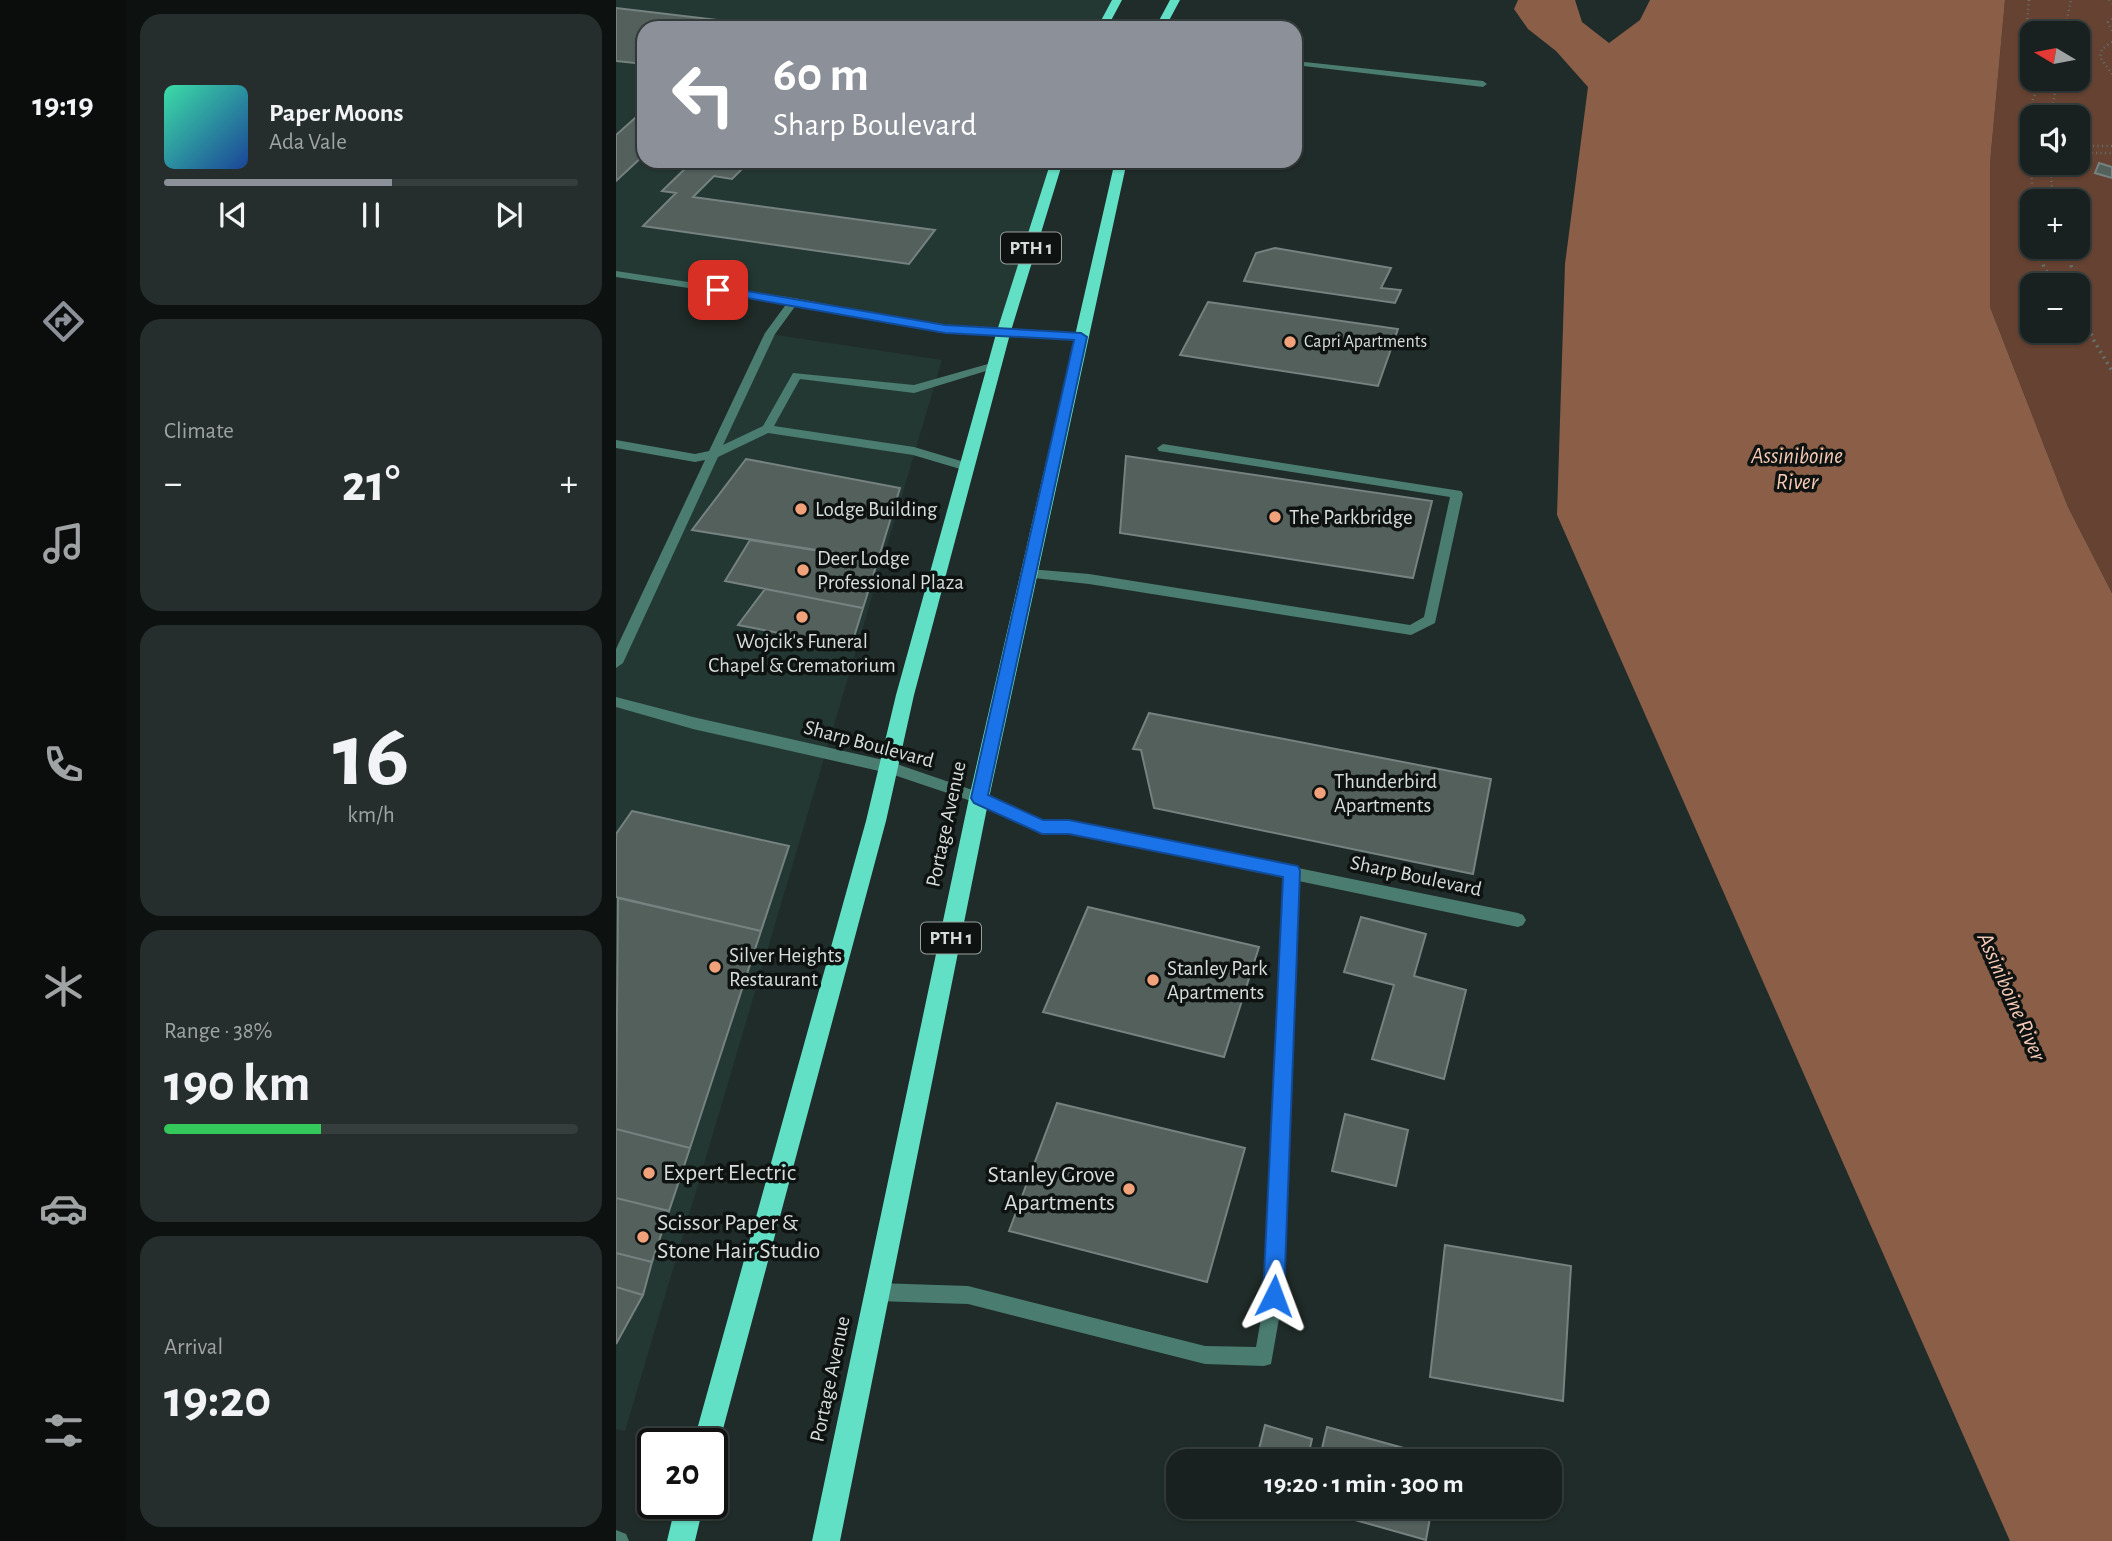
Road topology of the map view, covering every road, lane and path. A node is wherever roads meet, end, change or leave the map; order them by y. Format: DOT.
graph roads {
  1 [pos="1117,0"];
  2 [pos="1175,0"];
  3 [pos="2029,0"];
  4 [pos="2071,0"];
  5 [pos="2109,0"];
  6 [pos="2112,4"];
  7 [pos="2112,19"];
  8 [pos="1106,21"];
  9 [pos="1164,21"];
  10 [pos="2027,21"];
  11 [pos="2067,21"];
  12 [pos="2112,31"];
  13 [pos="2112,42"];
  14 [pos="1302,64"];
  15 [pos="2112,74"];
  16 [pos="1483,84"];
  17 [pos="2036,91"];
  18 [pos="2112,146"];
  19 [pos="2112,153"];
  20 [pos="1055,168"];
  21 [pos="1119,168"];
  22 [pos="2031,189"];
  23 [pos="2070,259"];
  24 [pos="616,274"];
  25 [pos="794,301"];
  26 [pos="1003,334"];
  27 [pos="1081,337"];
  28 [pos="2090,337"];
  29 [pos="2093,339"];
  30 [pos="995,365"];
  31 [pos="2112,372"];
  32 [pos="766,429"];
  33 [pos="616,444"];
  34 [pos="1163,448"];
  35 [pos="714,454"];
  36 [pos="967,467"];
  37 [pos="1029,574"];
  38 [pos="616,663"];
  39 [pos="616,702"];
  40 [pos="888,767"];
  41 [pos="979,798"];
  42 [pos="1292,871"];
  43 [pos="1518,920"];
  44 [pos="877,1292"];
  45 [pos="710,1428"];
  46 [pos="686,1519"];
  47 [pos="681,1541"];
  48 [pos="825,1541"];
  1 -- 8 [label="highway"];
  2 -- 9 [label="highway"];
  3 -- 10 [label="path"];
  4 -- 11 [label="path"];
  5 -- 6 [label="path"];
  7 -- 12 [label="path"];
  13 -- 15 [label="path"];
  14 -- 16 [label="street"];
  17 -- 22 [label="path"];
  18 -- 19 [label="path"];
  20 -- 26 [label="highway, PTH 1"];
  21 -- 27 [label="highway, Portage Avenue / PTH 1"];
  23 -- 29 [label="path"];
  24 -- 25 [label="street"];
  25 -- 26 [label="street"];
  25 -- 35 [label="street"];
  26 -- 27 [label="street"];
  26 -- 30 [label="highway, PTH 1"];
  27 -- 37 [label="highway, Portage Avenue / PTH 1"];
  28 -- 29 [label="path"];
  29 -- 31 [label="path"];
  30 -- 32 [label="street"];
  30 -- 36 [label="highway, PTH 1"];
  32 -- 35 [label="street"];
  32 -- 36 [label="street"];
  33 -- 35 [label="street"];
  34 -- 37 [label="street"];
  35 -- 38 [label="street"];
  36 -- 40 [label="highway, PTH 1"];
  37 -- 41 [label="highway, Portage Avenue / PTH 1"];
  39 -- 40 [label="street, Sharp Boulevard"];
  40 -- 41 [label="street, Sharp Boulevard"];
  40 -- 45 [label="highway, PTH 1"];
  41 -- 42 [label="street, Sharp Boulevard"];
  41 -- 44 [label="highway, Portage Avenue / PTH 1"];
  42 -- 43 [label="street, Sharp Boulevard"];
  42 -- 44 [label="street"];
  44 -- 48 [label="highway, Portage Avenue / PTH 1"];
  46 -- 47 [label="highway"];
}
